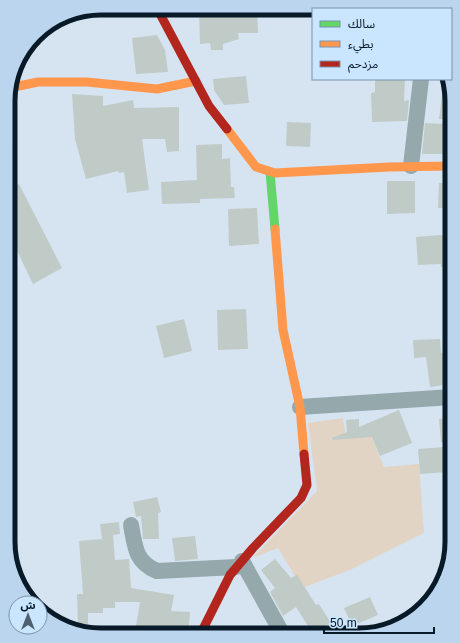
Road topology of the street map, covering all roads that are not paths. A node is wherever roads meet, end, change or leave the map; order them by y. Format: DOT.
graph roads {
  1 [pos="161,15"];
  2 [pos="421,80"];
  3 [pos="196,81"];
  4 [pos="17,86"];
  5 [pos="411,166"];
  6 [pos="445,166"];
  7 [pos="270,172"];
  8 [pos="445,397"];
  9 [pos="300,407"];
  10 [pos="131,525"];
  11 [pos="239,564"];
  12 [pos="203,628"];
  13 [pos="278,628"];
  1 -- 3 [label="street"];
  2 -- 5 [label="street"];
  3 -- 4 [label="street"];
  3 -- 7 [label="street"];
  5 -- 6 [label="street"];
  5 -- 7 [label="street"];
  7 -- 9 [label="street"];
  8 -- 9 [label="street"];
  9 -- 11 [label="street"];
  10 -- 11 [label="street"];
  11 -- 12 [label="street"];
  11 -- 13 [label="street"];
}
